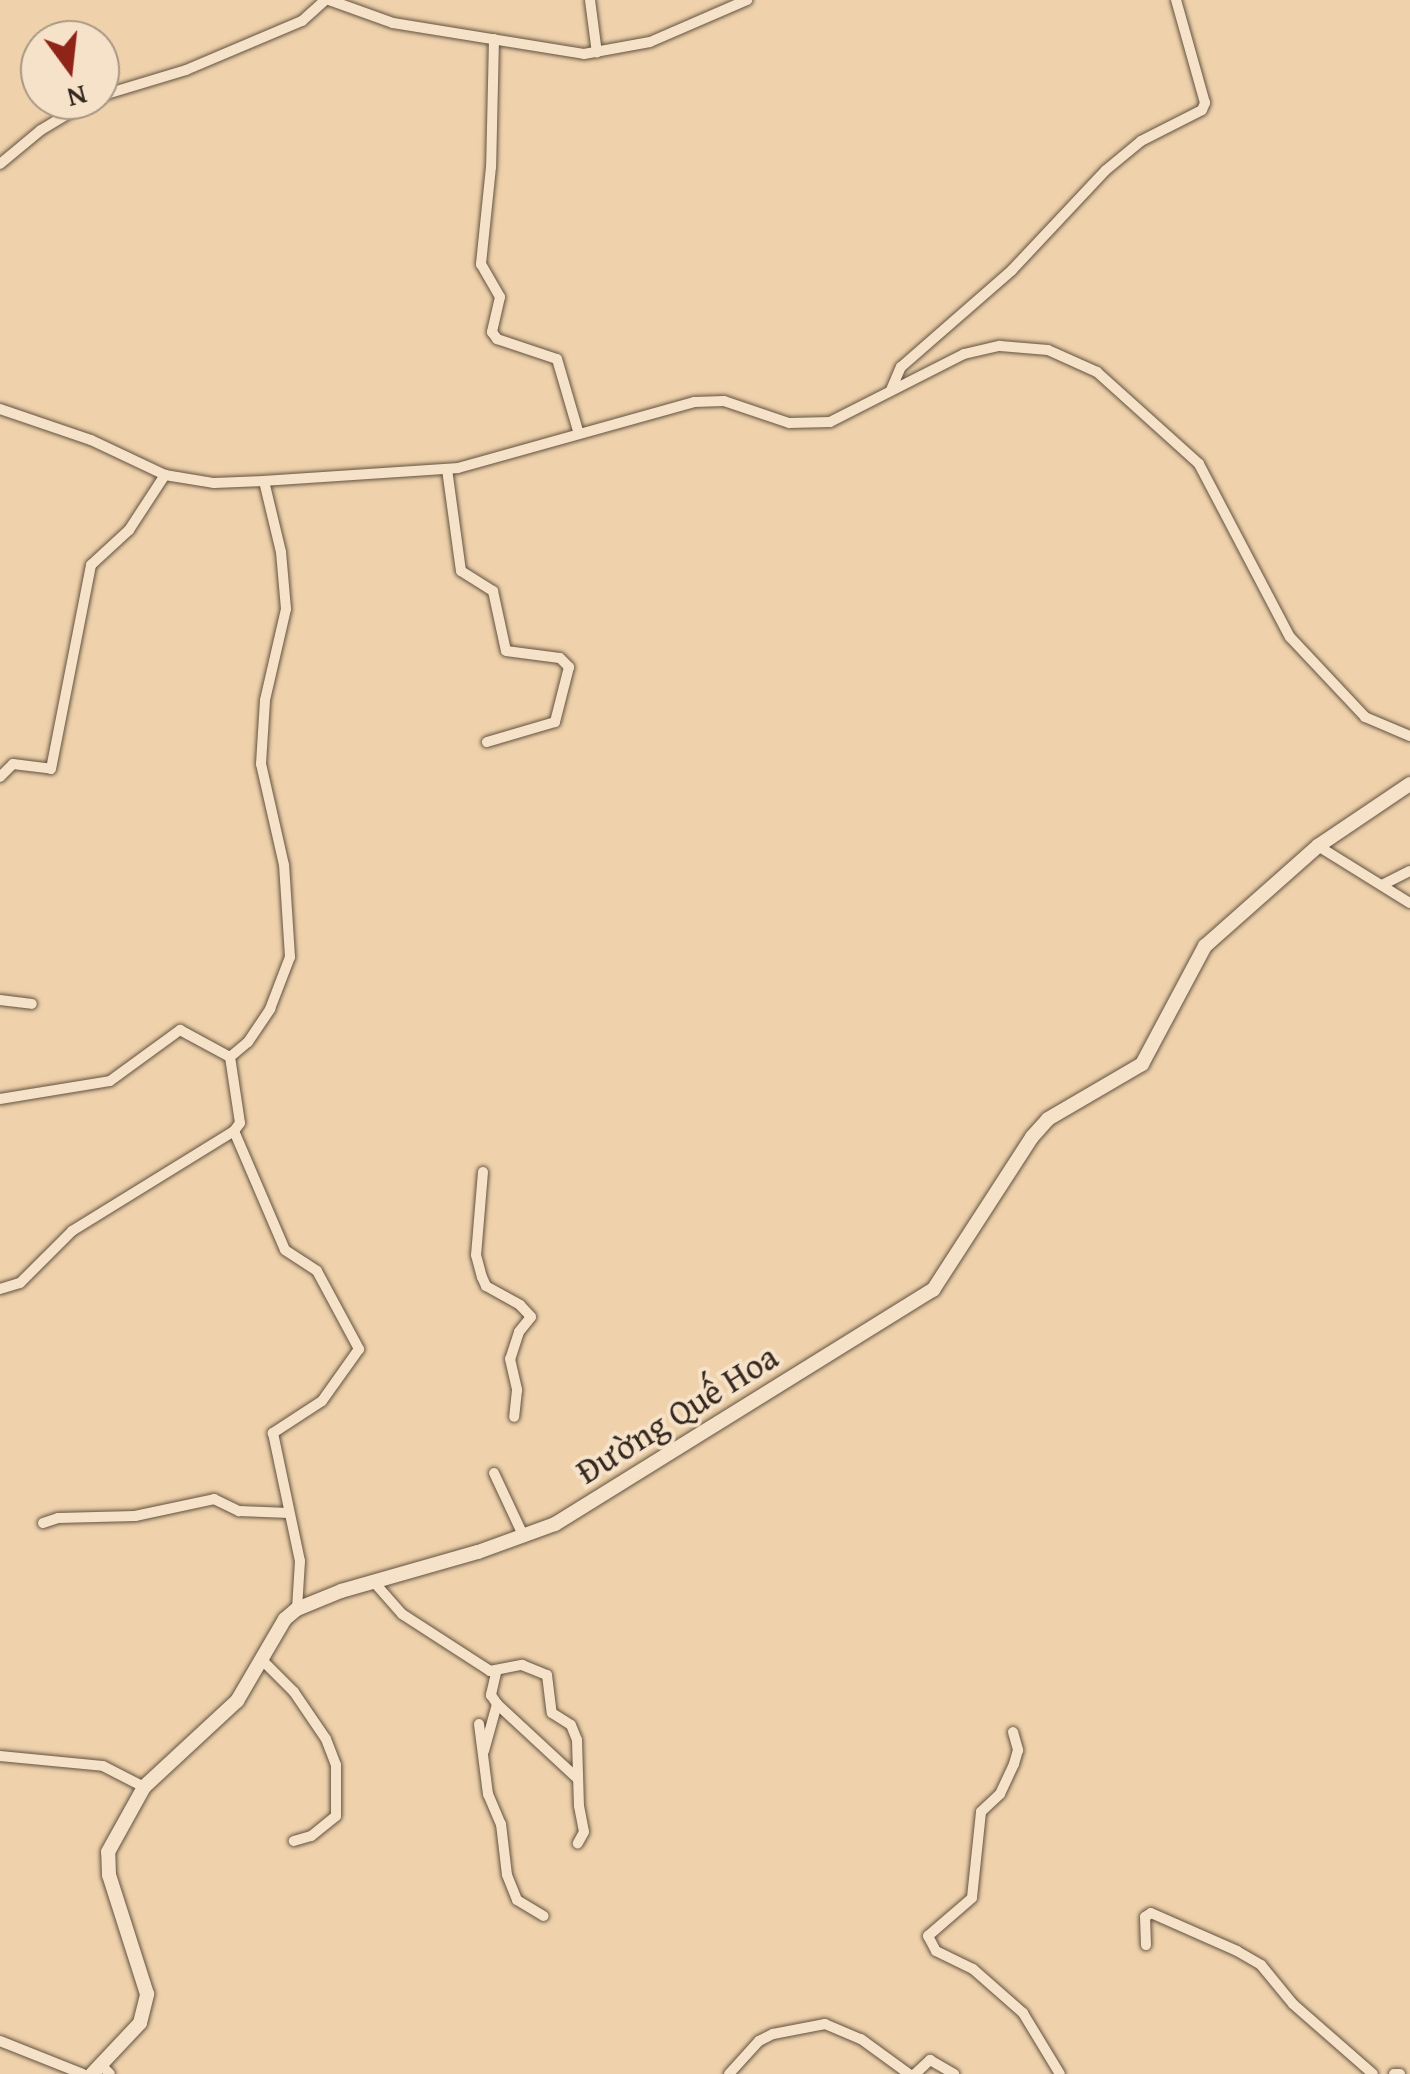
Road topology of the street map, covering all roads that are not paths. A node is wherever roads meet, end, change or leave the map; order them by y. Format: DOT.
graph roads {
  1 [pos="327,0"];
  2 [pos="590,0"];
  3 [pos="747,0"];
  4 [pos="1176,0"];
  5 [pos="494,39"];
  6 [pos="597,53"];
  7 [pos="120,90"];
  8 [pos="58,120"];
  9 [pos="0,164"];
  10 [pos="890,390"];
  11 [pos="0,409"];
  12 [pos="579,434"];
  13 [pos="447,470"];
  14 [pos="165,475"];
  15 [pos="264,482"];
  16 [pos="1410,736"];
  17 [pos="487,742"];
  18 [pos="0,778"];
  19 [pos="1410,784"];
  20 [pos="1318,846"];
  21 [pos="1410,870"];
  22 [pos="1382,886"];
  23 [pos="1410,903"];
  24 [pos="0,1000"];
  25 [pos="32,1004"];
  26 [pos="230,1057"];
  27 [pos="0,1099"];
  28 [pos="234,1131"];
  29 [pos="483,1172"];
  30 [pos="0,1289"];
  31 [pos="514,1417"];
  32 [pos="494,1474"];
  33 [pos="289,1513"];
  34 [pos="43,1523"];
  35 [pos="524,1537"];
  36 [pos="373,1582"];
  37 [pos="296,1609"];
  38 [pos="262,1660"];
  39 [pos="496,1673"];
  40 [pos="497,1704"];
  41 [pos="479,1724"];
  42 [pos="1014,1732"];
  43 [pos="0,1756"];
  44 [pos="481,1759"];
  45 [pos="578,1779"];
  46 [pos="144,1787"];
  47 [pos="294,1841"];
  48 [pos="578,1843"];
  49 [pos="544,1916"];
  50 [pos="1146,1944"];
  51 [pos="0,2042"];
  52 [pos="101,2072"];
  53 [pos="83,2074"];
  54 [pos="729,2074"];
  55 [pos="912,2074"];
  56 [pos="954,2074"];
  57 [pos="1060,2074"];
  58 [pos="1373,2074"];
  1 -- 5 [label="street"];
  1 -- 7 [label="street"];
  2 -- 6 [label="street"];
  3 -- 6 [label="street"];
  4 -- 10 [label="street"];
  5 -- 6 [label="street"];
  5 -- 12 [label="street"];
  8 -- 9 [label="street"];
  10 -- 12 [label="street"];
  10 -- 16 [label="street"];
  11 -- 14 [label="street"];
  12 -- 13 [label="street"];
  13 -- 15 [label="street"];
  13 -- 17 [label="street"];
  14 -- 15 [label="street"];
  14 -- 18 [label="street"];
  15 -- 26 [label="street"];
  19 -- 20 [label="street, Đường Quế Hoa"];
  20 -- 22 [label="street"];
  20 -- 35 [label="street, Đường Quế Hoa"];
  21 -- 22 [label="street"];
  22 -- 23 [label="street"];
  24 -- 25 [label="street"];
  26 -- 27 [label="street"];
  26 -- 28 [label="street"];
  28 -- 30 [label="street"];
  28 -- 33 [label="street"];
  29 -- 31 [label="street"];
  32 -- 35 [label="street"];
  33 -- 34 [label="street"];
  33 -- 37 [label="street"];
  35 -- 36 [label="street, Đường Quế Hoa"];
  36 -- 37 [label="street, Đường Quế Hoa"];
  36 -- 39 [label="street"];
  37 -- 38 [label="street"];
  38 -- 46 [label="street"];
  38 -- 47 [label="street"];
  39 -- 40 [label="street"];
  39 -- 45 [label="street"];
  40 -- 44 [label="street"];
  40 -- 45 [label="street"];
  41 -- 44 [label="street"];
  42 -- 57 [label="street"];
  43 -- 46 [label="street"];
  44 -- 49 [label="street"];
  45 -- 48 [label="street"];
  46 -- 52 [label="street"];
  50 -- 58 [label="street"];
  51 -- 53 [label="street"];
  54 -- 55 [label="street"];
  55 -- 56 [label="street"];
}
